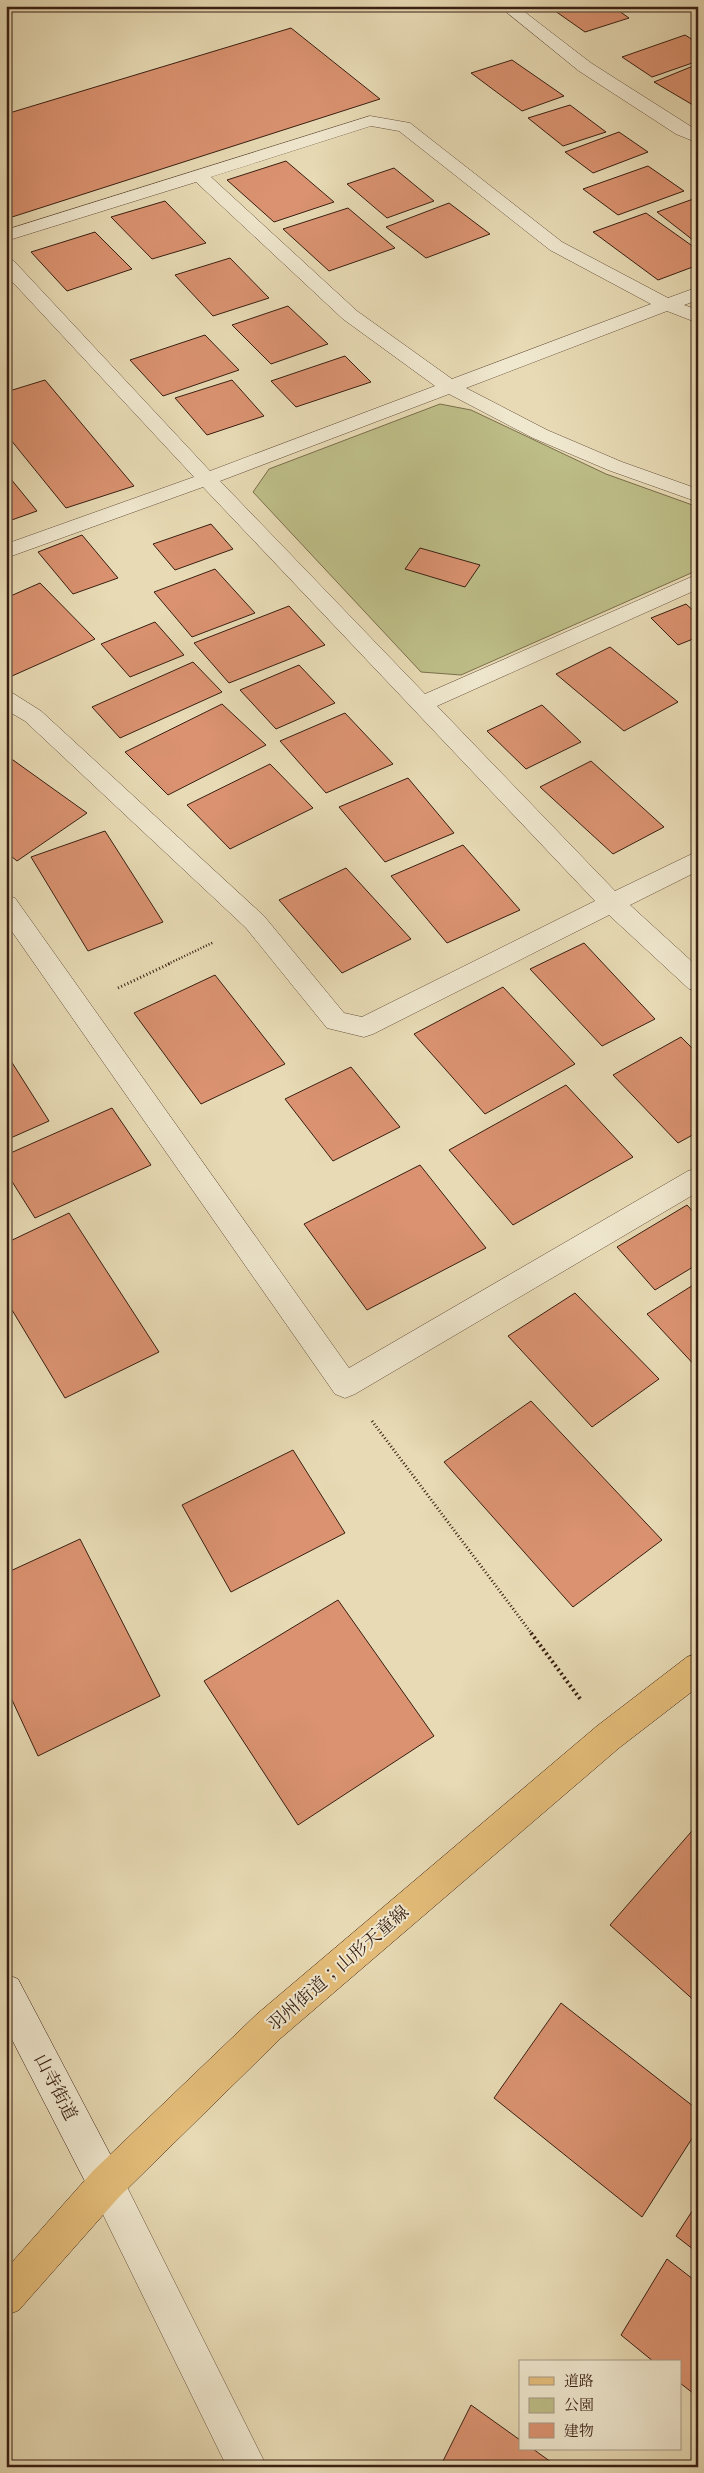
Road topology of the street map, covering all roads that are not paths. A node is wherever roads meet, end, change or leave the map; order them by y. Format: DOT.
graph roads {
  1 [pos="507,6"];
  2 [pos="698,138"];
  3 [pos="198,174"];
  4 [pos="6,236"];
  5 [pos="6,264"];
  6 [pos="698,293"];
  7 [pos="668,306"];
  8 [pos="698,317"];
  9 [pos="450,387"];
  10 [pos="207,479"];
  11 [pos="698,496"];
  12 [pos="6,551"];
  13 [pos="698,581"];
  14 [pos="6,700"];
  15 [pos="422,704"];
  16 [pos="698,860"];
  17 [pos="612,903"];
  18 [pos="6,904"];
  19 [pos="698,982"];
  20 [pos="698,1179"];
  21 [pos="698,1668"];
  22 [pos="6,1991"];
  23 [pos="106,2184"];
  24 [pos="6,2297"];
  25 [pos="248,2467"];
  1 -- 2 [label="street"];
  3 -- 4 [label="street"];
  3 -- 7 [label="street"];
  3 -- 9 [label="street"];
  5 -- 10 [label="street"];
  6 -- 7 [label="street"];
  7 -- 8 [label="street"];
  7 -- 9 [label="street"];
  9 -- 10 [label="street"];
  9 -- 11 [label="street"];
  10 -- 12 [label="street"];
  10 -- 15 [label="street"];
  13 -- 15 [label="street"];
  14 -- 17 [label="street"];
  15 -- 17 [label="street"];
  16 -- 17 [label="street"];
  17 -- 19 [label="street"];
  18 -- 20 [label="street"];
  21 -- 23 [label="main road, 羽州街道；山形天童線"];
  22 -- 23 [label="street, 山寺街道"];
  23 -- 24 [label="main road, 羽州街道；山形天童線"];
  23 -- 25 [label="street, 山寺街道"];
}
